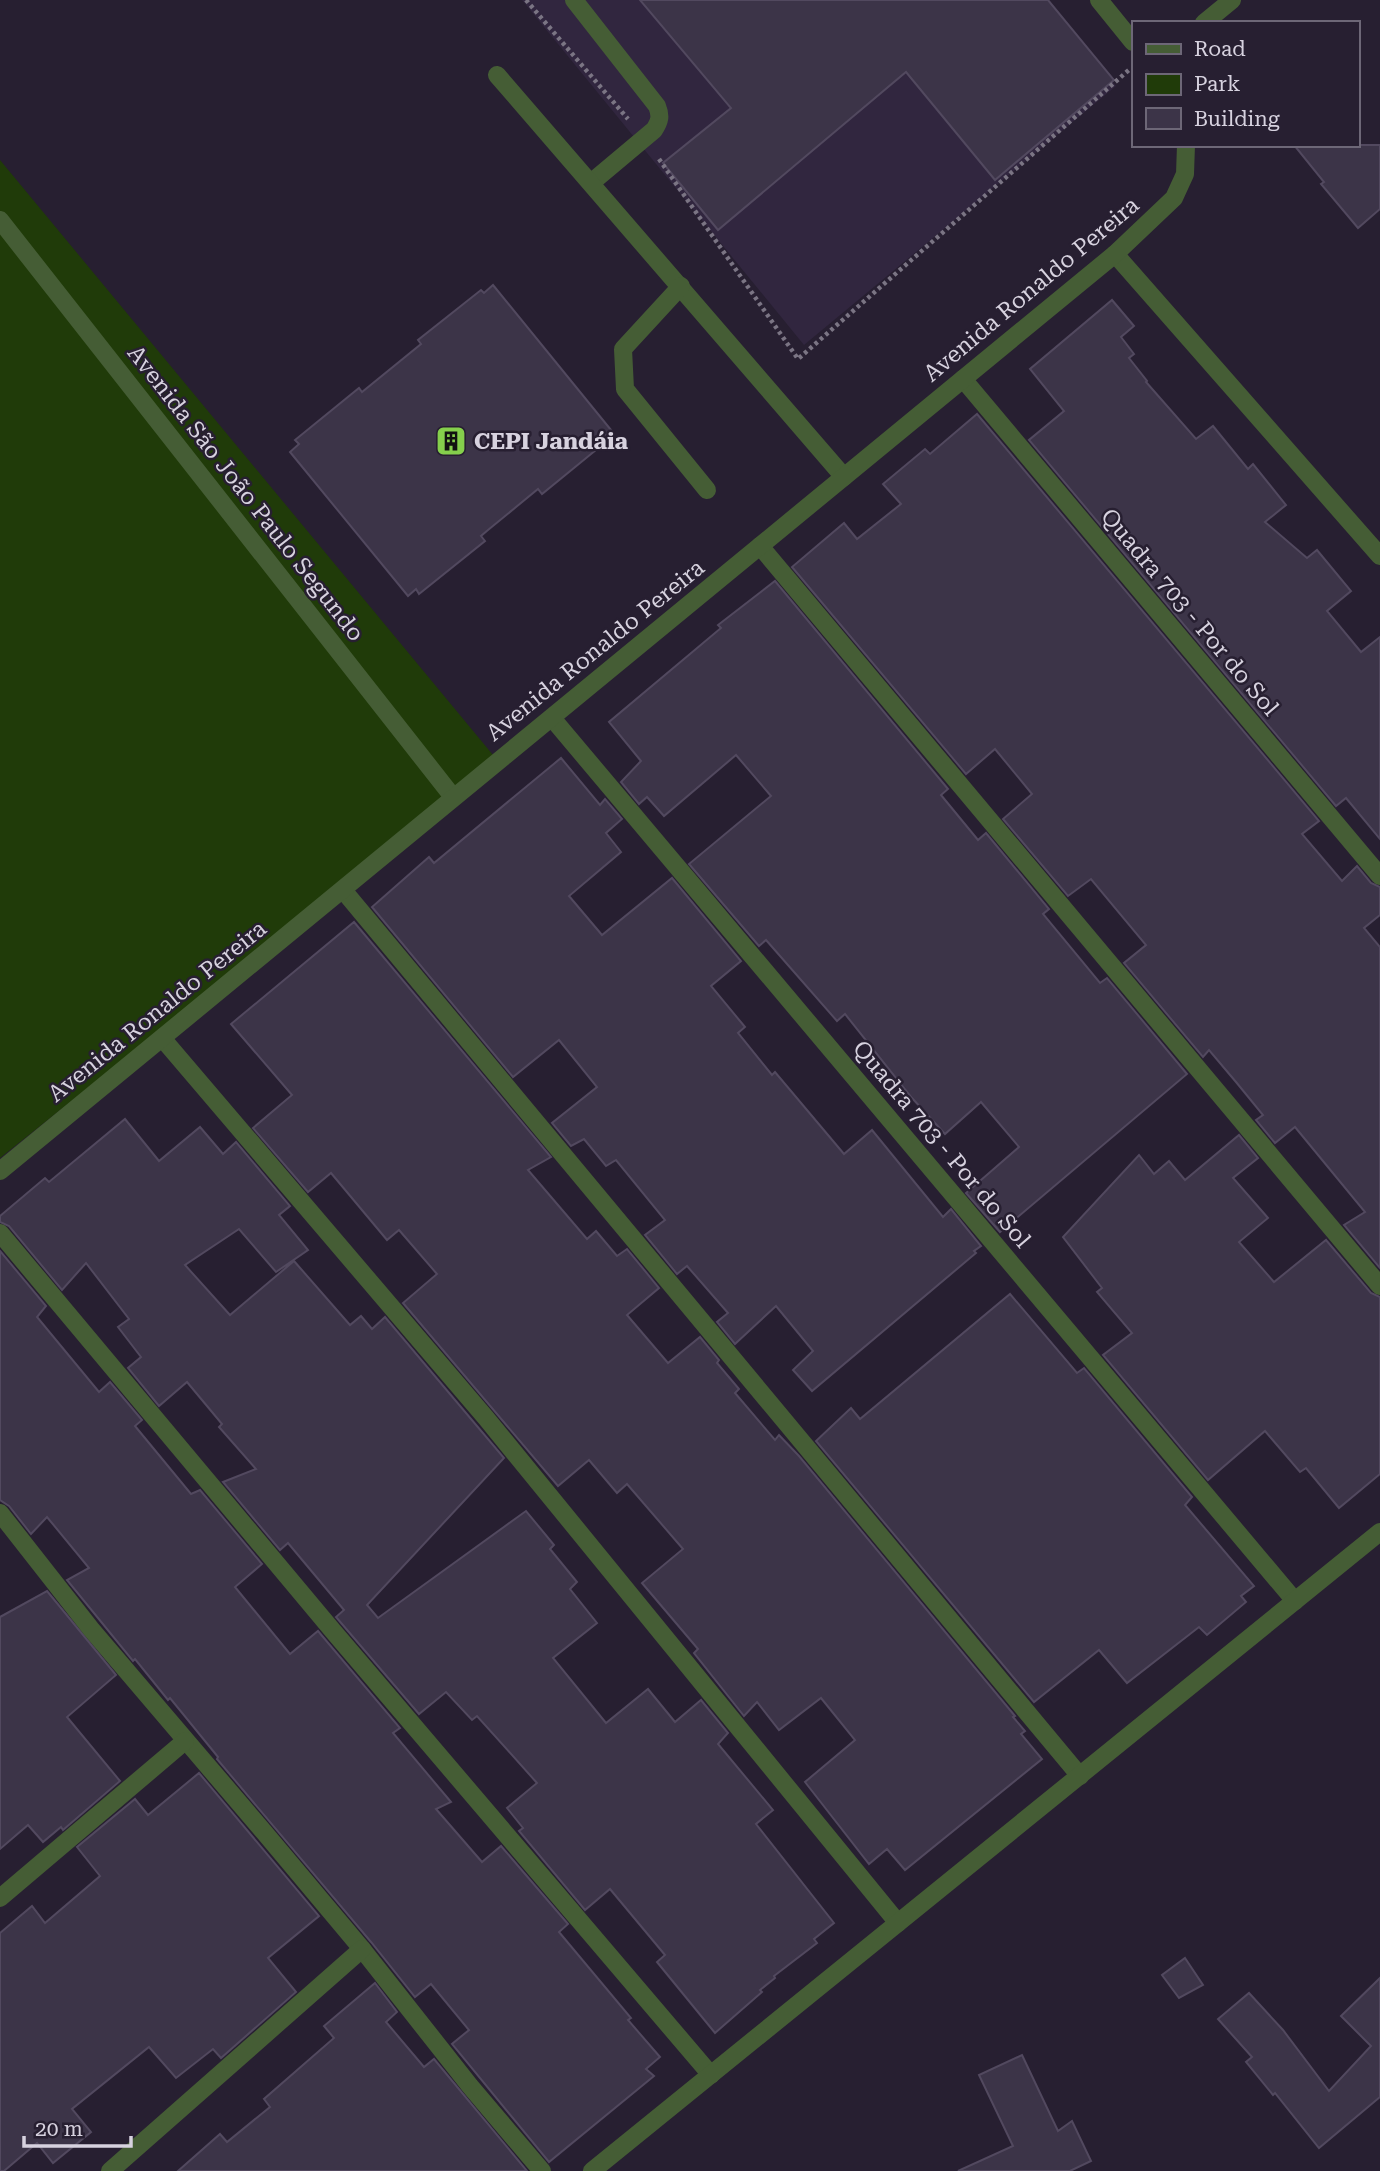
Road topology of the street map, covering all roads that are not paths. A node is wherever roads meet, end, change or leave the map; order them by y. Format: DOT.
graph roads {
  1 [pos="574,0"];
  2 [pos="1098,0"];
  3 [pos="1232,0"];
  4 [pos="1206,21"];
  5 [pos="1132,41"];
  6 [pos="497,75"];
  7 [pos="1186,147"];
  8 [pos="592,182"];
  9 [pos="0,220"];
  10 [pos="1115,254"];
  11 [pos="681,286"];
  12 [pos="963,379"];
  13 [pos="844,477"];
  14 [pos="707,490"];
  15 [pos="760,546"];
  16 [pos="1380,556"];
  17 [pos="552,718"];
  18 [pos="453,797"];
  19 [pos="1380,876"];
  20 [pos="343,890"];
  21 [pos="162,1038"];
  22 [pos="0,1171"];
  23 [pos="0,1233"];
  24 [pos="1380,1286"];
  25 [pos="0,1513"];
  26 [pos="6,1532"];
  27 [pos="1380,1532"];
  28 [pos="1294,1601"];
  29 [pos="185,1741"];
  30 [pos="1080,1776"];
  31 [pos="0,1898"];
  32 [pos="898,1923"];
  33 [pos="362,1949"];
  34 [pos="711,2075"];
  35 [pos="110,2171"];
  36 [pos="542,2171"];
  37 [pos="592,2171"];
  1 -- 8 [label="street"];
  2 -- 5 [label="street"];
  3 -- 4 [label="street"];
  6 -- 8 [label="street"];
  7 -- 10 [label="street, Avenida Ronaldo Pereira"];
  8 -- 11 [label="street"];
  9 -- 18 [label="street, Avenida São João Paulo Segundo"];
  10 -- 12 [label="street, Avenida Ronaldo Pereira"];
  10 -- 16 [label="street"];
  11 -- 13 [label="street"];
  11 -- 14 [label="street"];
  12 -- 13 [label="street, Avenida Ronaldo Pereira"];
  12 -- 19 [label="street, Quadra 703 - Por do Sol"];
  13 -- 15 [label="street, Avenida Ronaldo Pereira"];
  15 -- 17 [label="street, Avenida Ronaldo Pereira"];
  15 -- 24 [label="street"];
  17 -- 18 [label="street, Avenida Ronaldo Pereira"];
  17 -- 28 [label="street, Quadra 703 - Por do Sol"];
  18 -- 20 [label="street, Avenida Ronaldo Pereira"];
  20 -- 21 [label="street, Avenida Ronaldo Pereira"];
  20 -- 30 [label="street"];
  21 -- 22 [label="street, Avenida Ronaldo Pereira"];
  21 -- 32 [label="street"];
  23 -- 34 [label="street"];
  25 -- 26 [label="street"];
  26 -- 29 [label="street"];
  27 -- 28 [label="street"];
  28 -- 30 [label="street"];
  29 -- 31 [label="street"];
  29 -- 33 [label="street"];
  30 -- 32 [label="street"];
  32 -- 34 [label="street"];
  33 -- 35 [label="street"];
  33 -- 36 [label="street"];
  34 -- 37 [label="street"];
}
